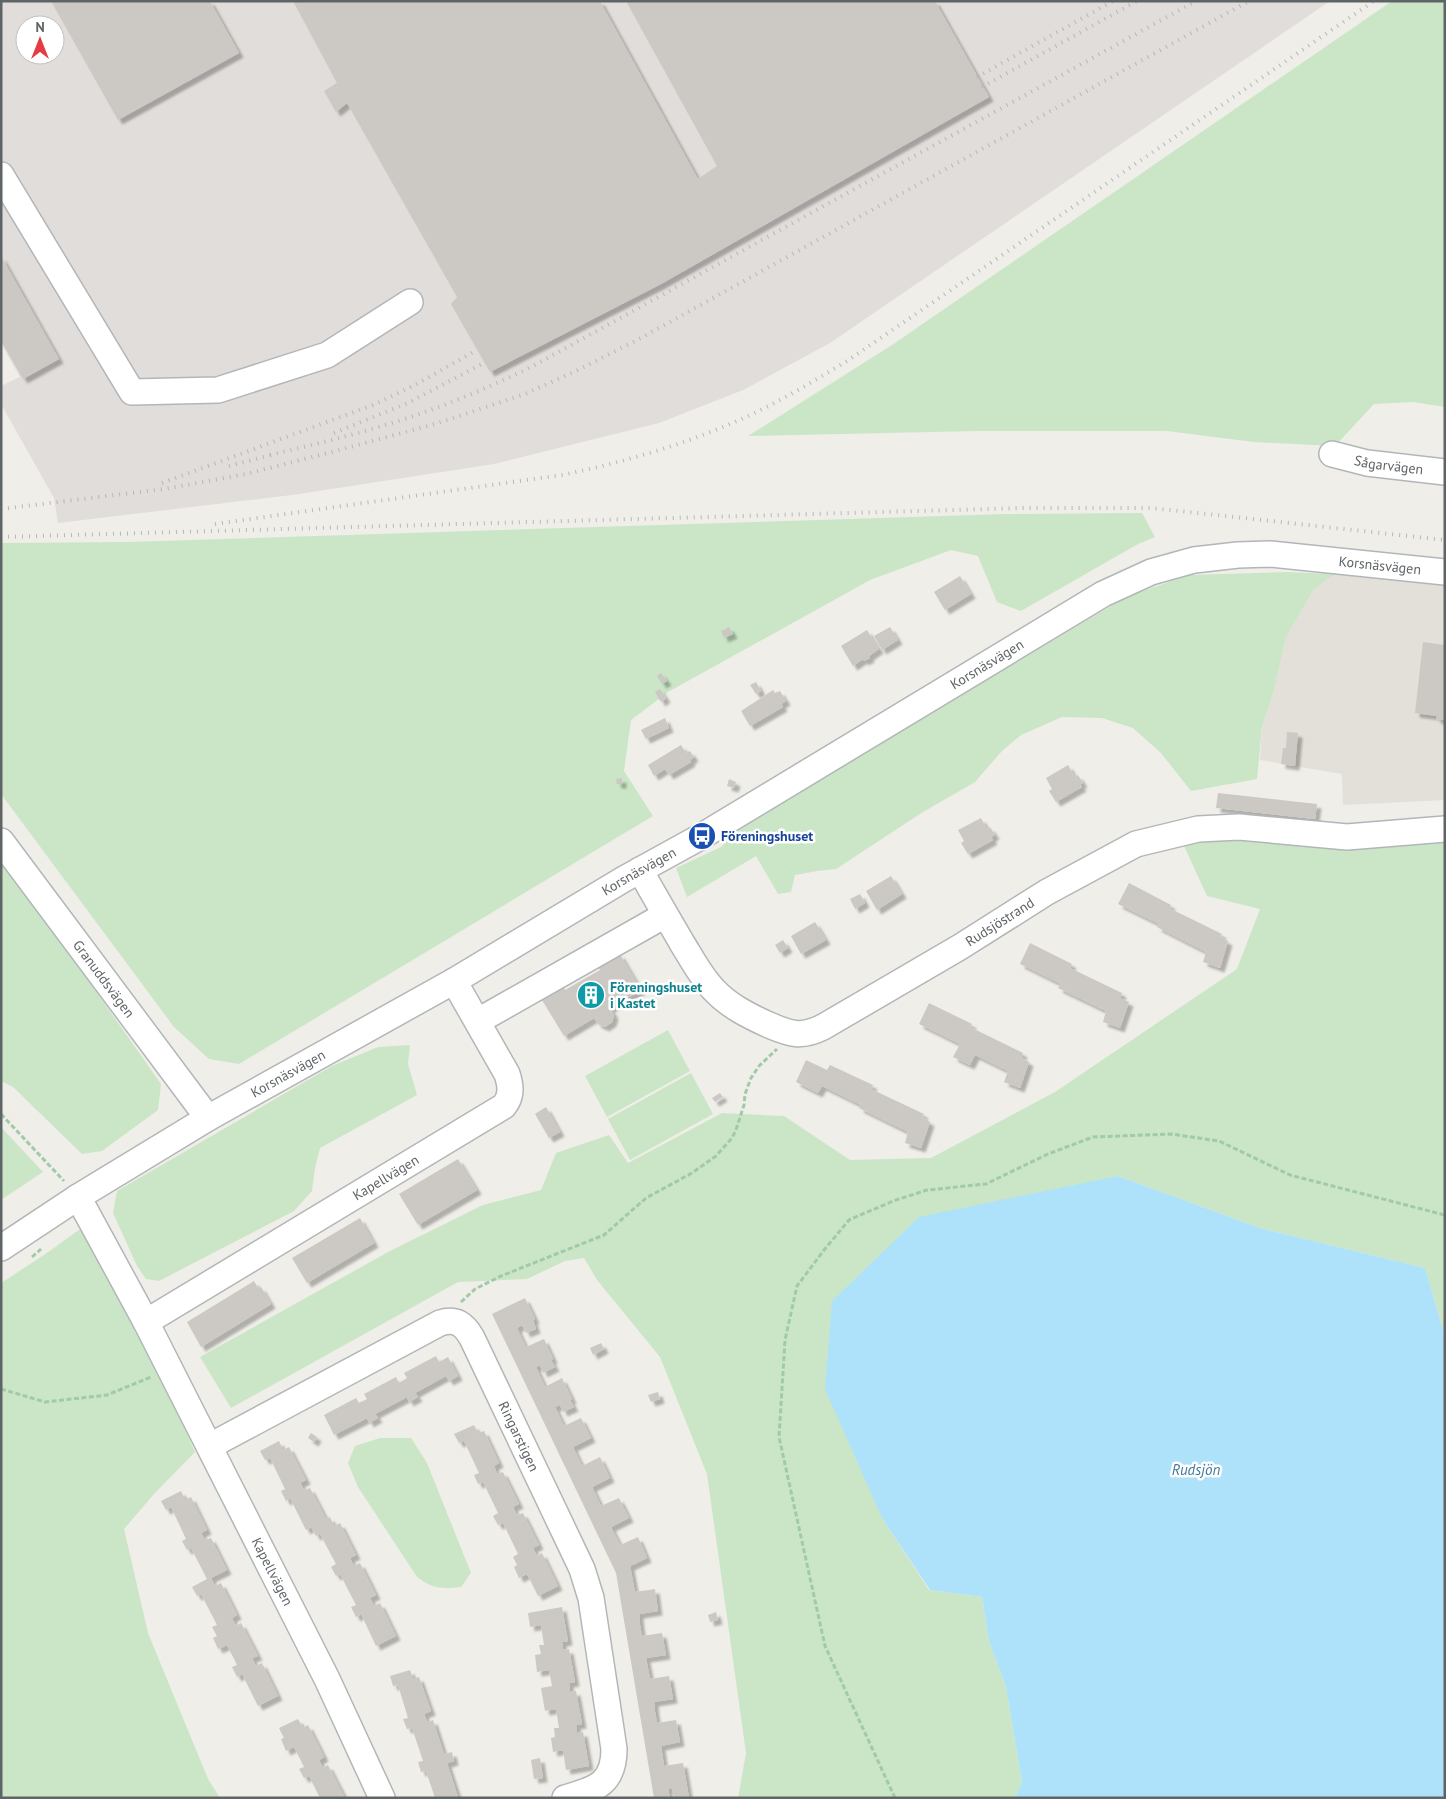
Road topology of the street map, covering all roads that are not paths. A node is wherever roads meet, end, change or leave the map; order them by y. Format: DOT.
graph roads {
  1 [pos="1,175"];
  2 [pos="410,302"];
  3 [pos="1332,454"];
  4 [pos="1445,472"];
  5 [pos="1445,572"];
  6 [pos="1445,829"];
  7 [pos="1,841"];
  8 [pos="640,870"];
  9 [pos="665,915"];
  10 [pos="454,981"];
  11 [pos="478,1021"];
  12 [pos="208,1118"];
  13 [pos="78,1197"];
  14 [pos="1,1248"];
  15 [pos="146,1322"];
  16 [pos="210,1446"];
  17 [pos="382,1798"];
  18 [pos="564,1798"];
  1 -- 2 [label="street"];
  3 -- 4 [label="street, Sågarvägen"];
  5 -- 8 [label="street, Korsnäsvägen"];
  6 -- 9 [label="street, Rudsjöstrand"];
  7 -- 12 [label="street, Granuddsvägen"];
  8 -- 9 [label="street"];
  8 -- 10 [label="street, Korsnäsvägen"];
  9 -- 11 [label="street"];
  10 -- 11 [label="street, Kapellvägen"];
  10 -- 12 [label="street, Korsnäsvägen"];
  11 -- 15 [label="street, Kapellvägen"];
  12 -- 13 [label="street, Korsnäsvägen"];
  13 -- 14 [label="street, Korsnäsvägen"];
  13 -- 15 [label="street, Kapellvägen"];
  15 -- 16 [label="street, Kapellvägen"];
  16 -- 17 [label="street, Kapellvägen"];
  16 -- 18 [label="street, Ringarstigen"];
}
